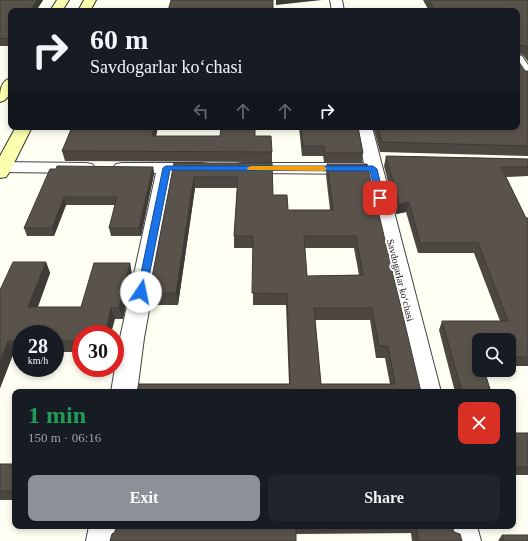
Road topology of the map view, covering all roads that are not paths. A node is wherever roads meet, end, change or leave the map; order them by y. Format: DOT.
graph roads {
  1 [pos="520,64"];
  2 [pos="528,76"];
  3 [pos="8,86"];
  4 [pos="0,98"];
  5 [pos="22,130"];
  6 [pos="365,130"];
  7 [pos="377,161"];
  8 [pos="166,168"];
  9 [pos="2,170"];
  10 [pos="124,389"];
  11 [pos="427,389"];
  12 [pos="104,529"];
  13 [pos="462,529"];
  14 [pos="102,541"];
  15 [pos="465,541"];
  1 -- 2 [label="street"];
  3 -- 4 [label="main road"];
  5 -- 9 [label="main road"];
  6 -- 7 [label="street, Savdogarlar koʻchasi"];
  7 -- 8 [label="street"];
  7 -- 11 [label="street, Savdogarlar koʻchasi"];
  8 -- 9 [label="street"];
  8 -- 10 [label="street"];
  12 -- 14 [label="street"];
  13 -- 15 [label="street"];
}
